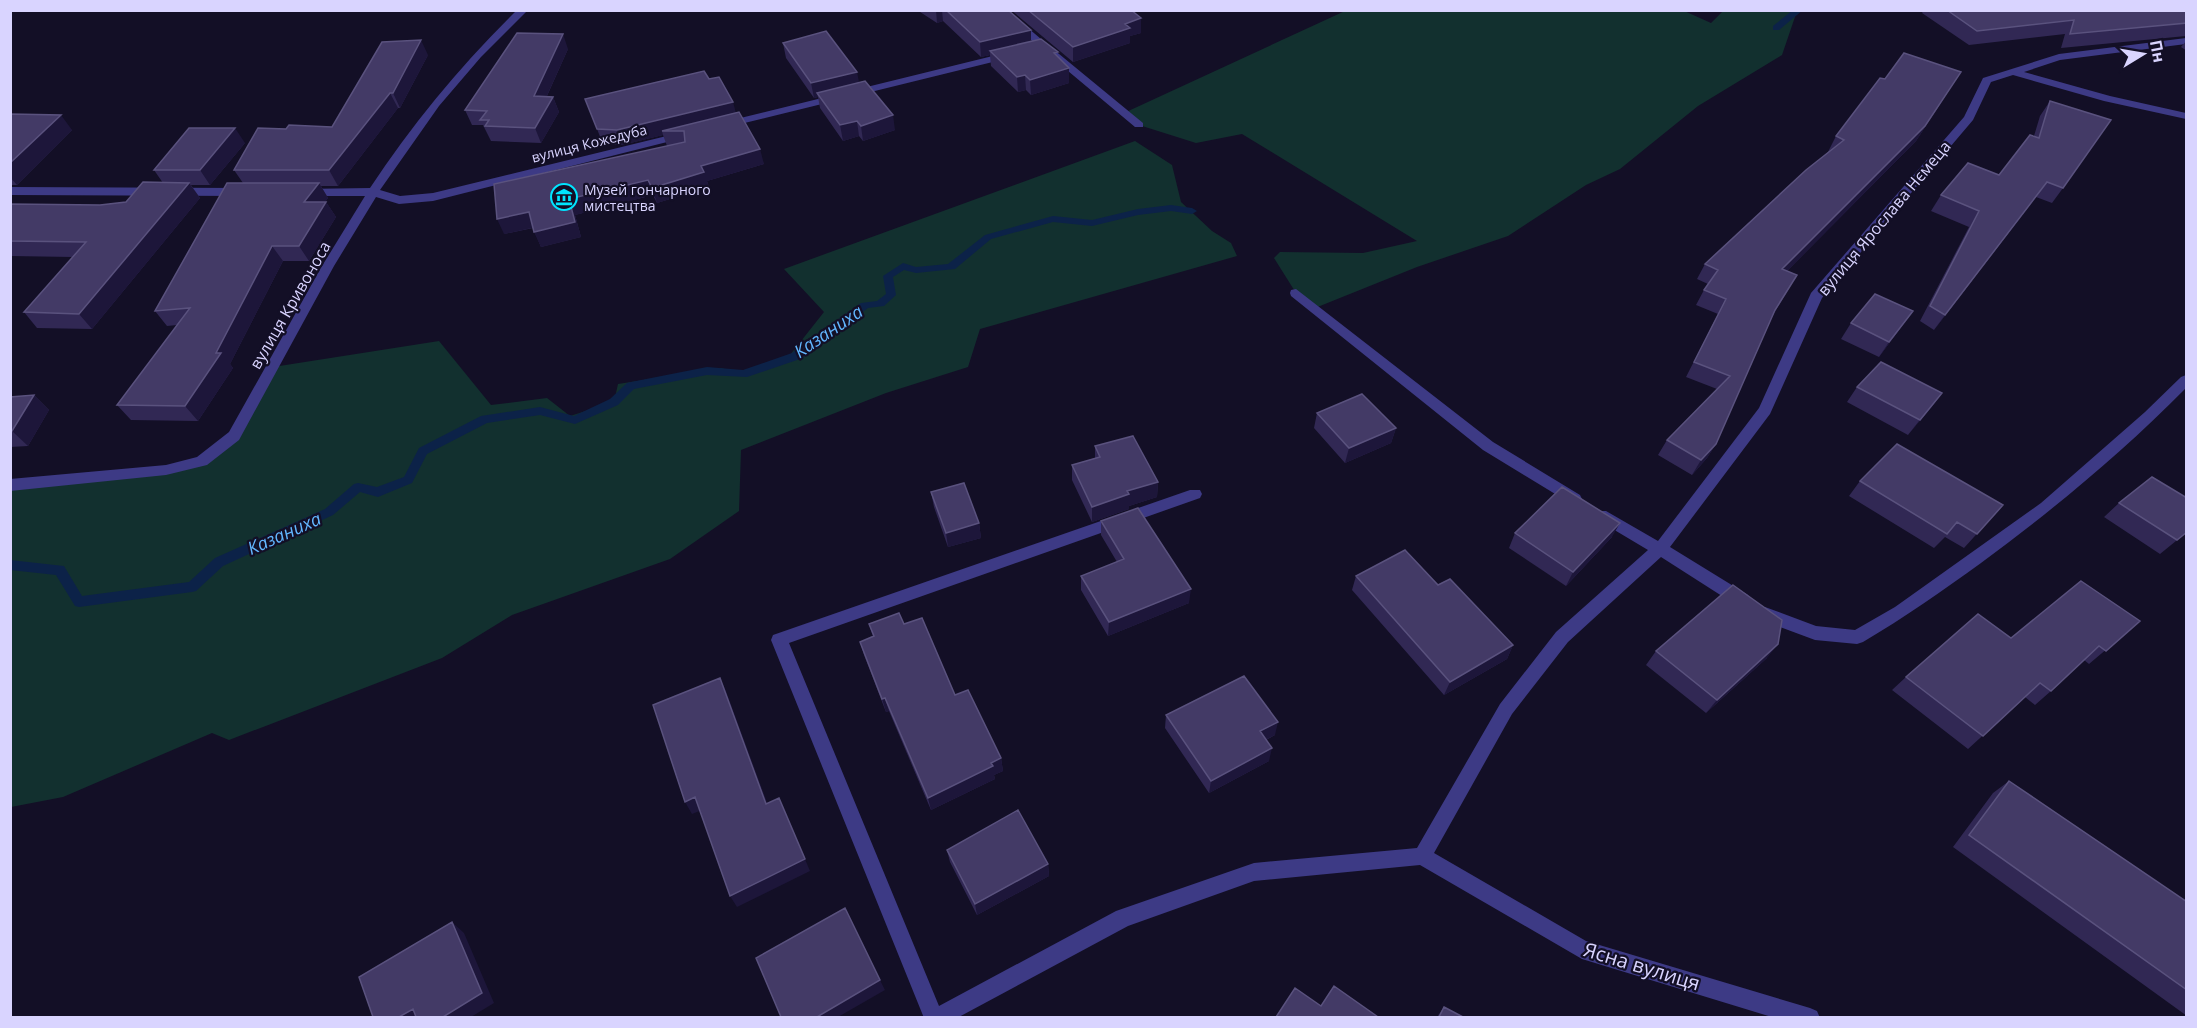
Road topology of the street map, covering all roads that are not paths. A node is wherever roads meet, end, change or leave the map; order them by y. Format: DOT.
graph roads {
  1 [pos="523,10"];
  2 [pos="1000,10"];
  3 [pos="2187,41"];
  4 [pos="1032,50"];
  5 [pos="2011,70"];
  6 [pos="2187,116"];
  7 [pos="1139,125"];
  8 [pos="10,191"];
  9 [pos="256,192"];
  10 [pos="291,192"];
  11 [pos="373,192"];
  12 [pos="1296,292"];
  13 [pos="2187,380"];
  14 [pos="10,485"];
  15 [pos="1195,494"];
  16 [pos="1660,549"];
  17 [pos="1422,856"];
  18 [pos="935,1017"];
  19 [pos="1810,1017"];
  1 -- 11 [label="street, вулиця Кривоноса"];
  2 -- 4 [label="street"];
  3 -- 5 [label="street, вулиця Ярослава Нємеца"];
  4 -- 7 [label="street"];
  4 -- 11 [label="street, вулиця Кожедуба"];
  5 -- 6 [label="street"];
  5 -- 16 [label="street, вулиця Ярослава Нємеца"];
  8 -- 9 [label="street"];
  10 -- 11 [label="street, вулиця Кожедуба"];
  11 -- 14 [label="street, вулиця Кривоноса"];
  12 -- 16 [label="street"];
  13 -- 16 [label="street"];
  15 -- 18 [label="street"];
  16 -- 17 [label="street, вулиця Ярослава Нємеца"];
  17 -- 18 [label="street"];
  17 -- 19 [label="street, Ясна вулиця"];
}
